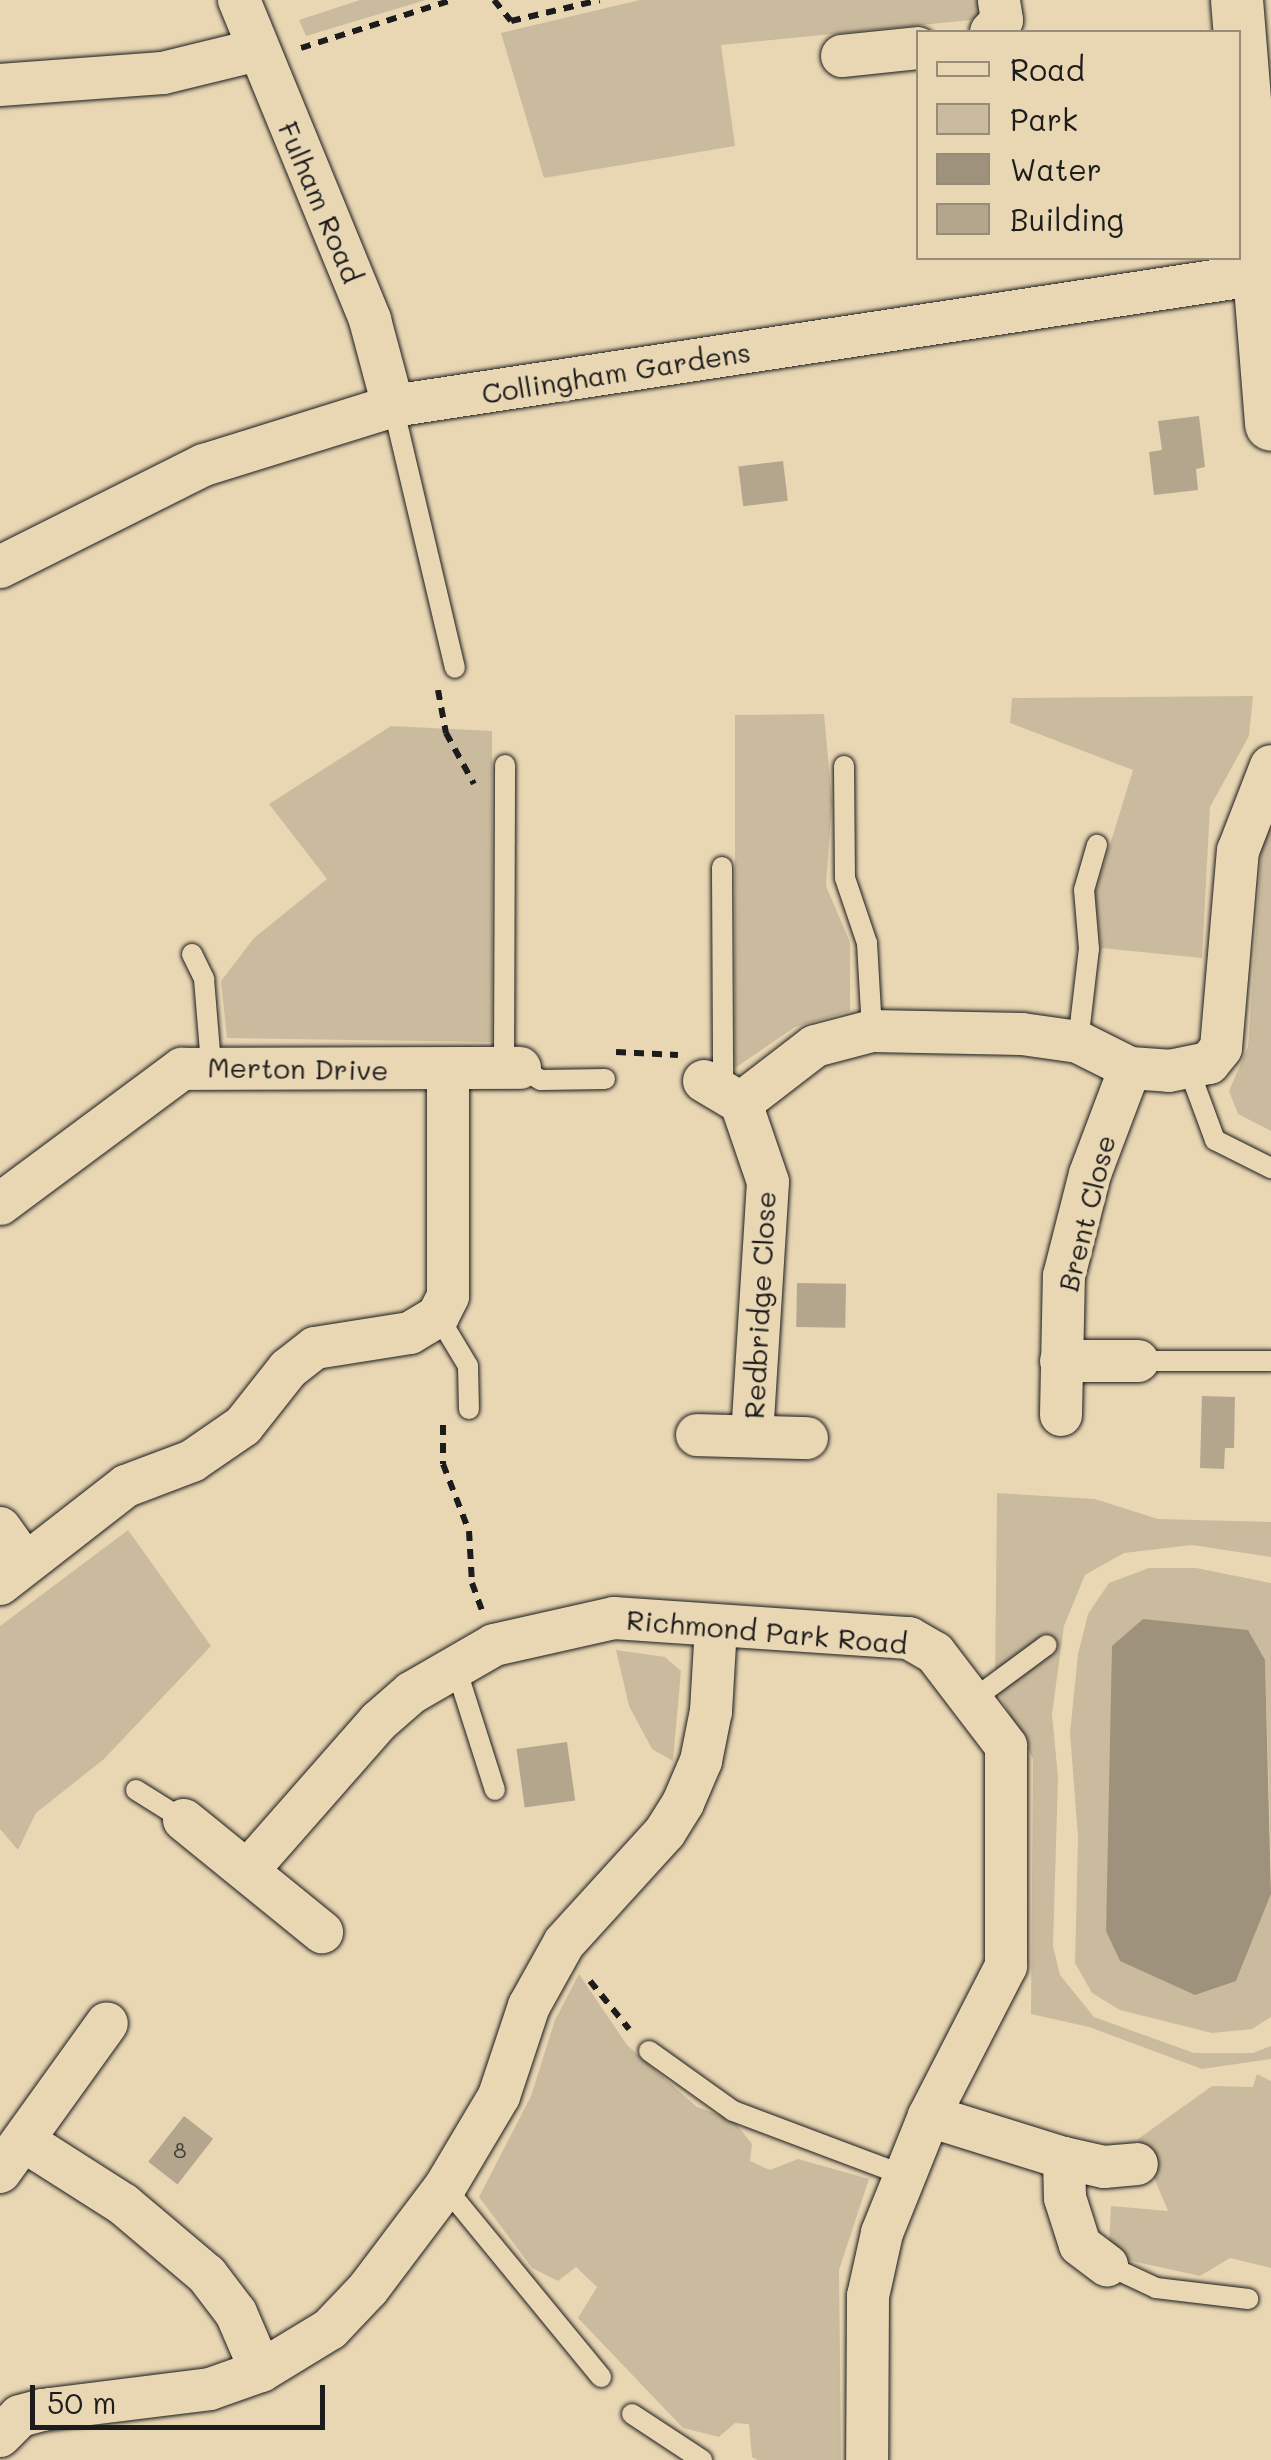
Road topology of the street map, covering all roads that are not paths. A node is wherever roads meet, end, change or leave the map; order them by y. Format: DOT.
graph roads {
  1 [pos="239,0"];
  2 [pos="1000,0"];
  3 [pos="1238,0"];
  4 [pos="994,30"];
  5 [pos="1240,30"];
  6 [pos="1241,37"];
  7 [pos="916,48"];
  8 [pos="260,56"];
  9 [pos="842,56"];
  10 [pos="0,85"];
  11 [pos="1260,274"];
  12 [pos="393,406"];
  13 [pos="1271,425"];
  14 [pos="0,567"];
  15 [pos="447,674"];
  16 [pos="505,766"];
  17 [pos="844,766"];
  18 [pos="1271,766"];
  19 [pos="1098,845"];
  20 [pos="722,867"];
  21 [pos="192,954"];
  22 [pos="872,1031"];
  23 [pos="1078,1042"];
  24 [pos="212,1065"];
  25 [pos="1188,1067"];
  26 [pos="1130,1068"];
  27 [pos="512,1069"];
  28 [pos="448,1070"];
  29 [pos="605,1079"];
  30 [pos="723,1092"];
  31 [pos="1271,1168"];
  32 [pos="0,1204"];
  33 [pos="438,1316"];
  34 [pos="1061,1361"];
  35 [pos="1138,1361"];
  36 [pos="1271,1361"];
  37 [pos="468,1409"];
  38 [pos="1061,1414"];
  39 [pos="698,1435"];
  40 [pos="752,1435"];
  41 [pos="807,1438"];
  42 [pos="0,1528"];
  43 [pos="12,1574"];
  44 [pos="716,1627"];
  45 [pos="1047,1645"];
  46 [pos="456,1668"];
  47 [pos="975,1698"];
  48 [pos="136,1790"];
  49 [pos="495,1790"];
  50 [pos="184,1820"];
  51 [pos="248,1870"];
  52 [pos="322,1932"];
  53 [pos="106,2022"];
  54 [pos="649,2051"];
  55 [pos="929,2116"];
  56 [pos="12,2157"];
  57 [pos="1064,2158"];
  58 [pos="1137,2164"];
  59 [pos="903,2175"];
  60 [pos="445,2188"];
  61 [pos="1107,2265"];
  62 [pos="1248,2299"];
  63 [pos="261,2371"];
  64 [pos="601,2377"];
  65 [pos="632,2414"];
  66 [pos="1,2433"];
  67 [pos="702,2460"];
  68 [pos="868,2460"];
  1 -- 8 [label="street, Fulham Road"];
  2 -- 4 [label="street"];
  3 -- 5 [label="street"];
  6 -- 11 [label="street"];
  7 -- 9 [label="street"];
  8 -- 10 [label="street"];
  8 -- 12 [label="street, Fulham Road"];
  11 -- 12 [label="street, Collingham Gardens"];
  11 -- 13 [label="street"];
  12 -- 14 [label="street, Collingham Gardens"];
  12 -- 15 [label="lane"];
  16 -- 27 [label="lane"];
  17 -- 22 [label="lane"];
  18 -- 25 [label="street"];
  19 -- 23 [label="lane"];
  20 -- 30 [label="lane"];
  21 -- 24 [label="lane"];
  22 -- 23 [label="street"];
  22 -- 30 [label="street"];
  23 -- 26 [label="street"];
  24 -- 28 [label="street, Merton Drive"];
  24 -- 32 [label="street, Merton Drive"];
  25 -- 26 [label="street"];
  25 -- 31 [label="lane"];
  26 -- 34 [label="street, Brent Close"];
  27 -- 28 [label="street, Merton Drive"];
  27 -- 29 [label="lane"];
  28 -- 33 [label="street"];
  30 -- 40 [label="street, Redbridge Close"];
  33 -- 37 [label="lane"];
  33 -- 43 [label="street"];
  34 -- 35 [label="street"];
  34 -- 38 [label="street, Brent Close"];
  35 -- 36 [label="lane"];
  39 -- 40 [label="street, Redbridge Close"];
  40 -- 41 [label="street, Redbridge Close"];
  42 -- 43 [label="street"];
  44 -- 46 [label="street, Richmond Park Road"];
  44 -- 47 [label="street, Richmond Park Road"];
  44 -- 60 [label="street"];
  45 -- 47 [label="lane"];
  46 -- 49 [label="lane"];
  46 -- 51 [label="street, Richmond Park Road"];
  47 -- 55 [label="street, Richmond Park Road"];
  48 -- 50 [label="lane"];
  50 -- 51 [label="street"];
  51 -- 52 [label="street"];
  53 -- 56 [label="street"];
  54 -- 59 [label="lane"];
  55 -- 57 [label="street"];
  55 -- 59 [label="street, Richmond Park Road"];
  56 -- 63 [label="street"];
  57 -- 58 [label="street"];
  57 -- 61 [label="street"];
  59 -- 68 [label="street, Richmond Park Road"];
  60 -- 63 [label="street"];
  60 -- 64 [label="lane"];
  61 -- 62 [label="lane"];
  63 -- 66 [label="street"];
  65 -- 67 [label="lane"];
}
